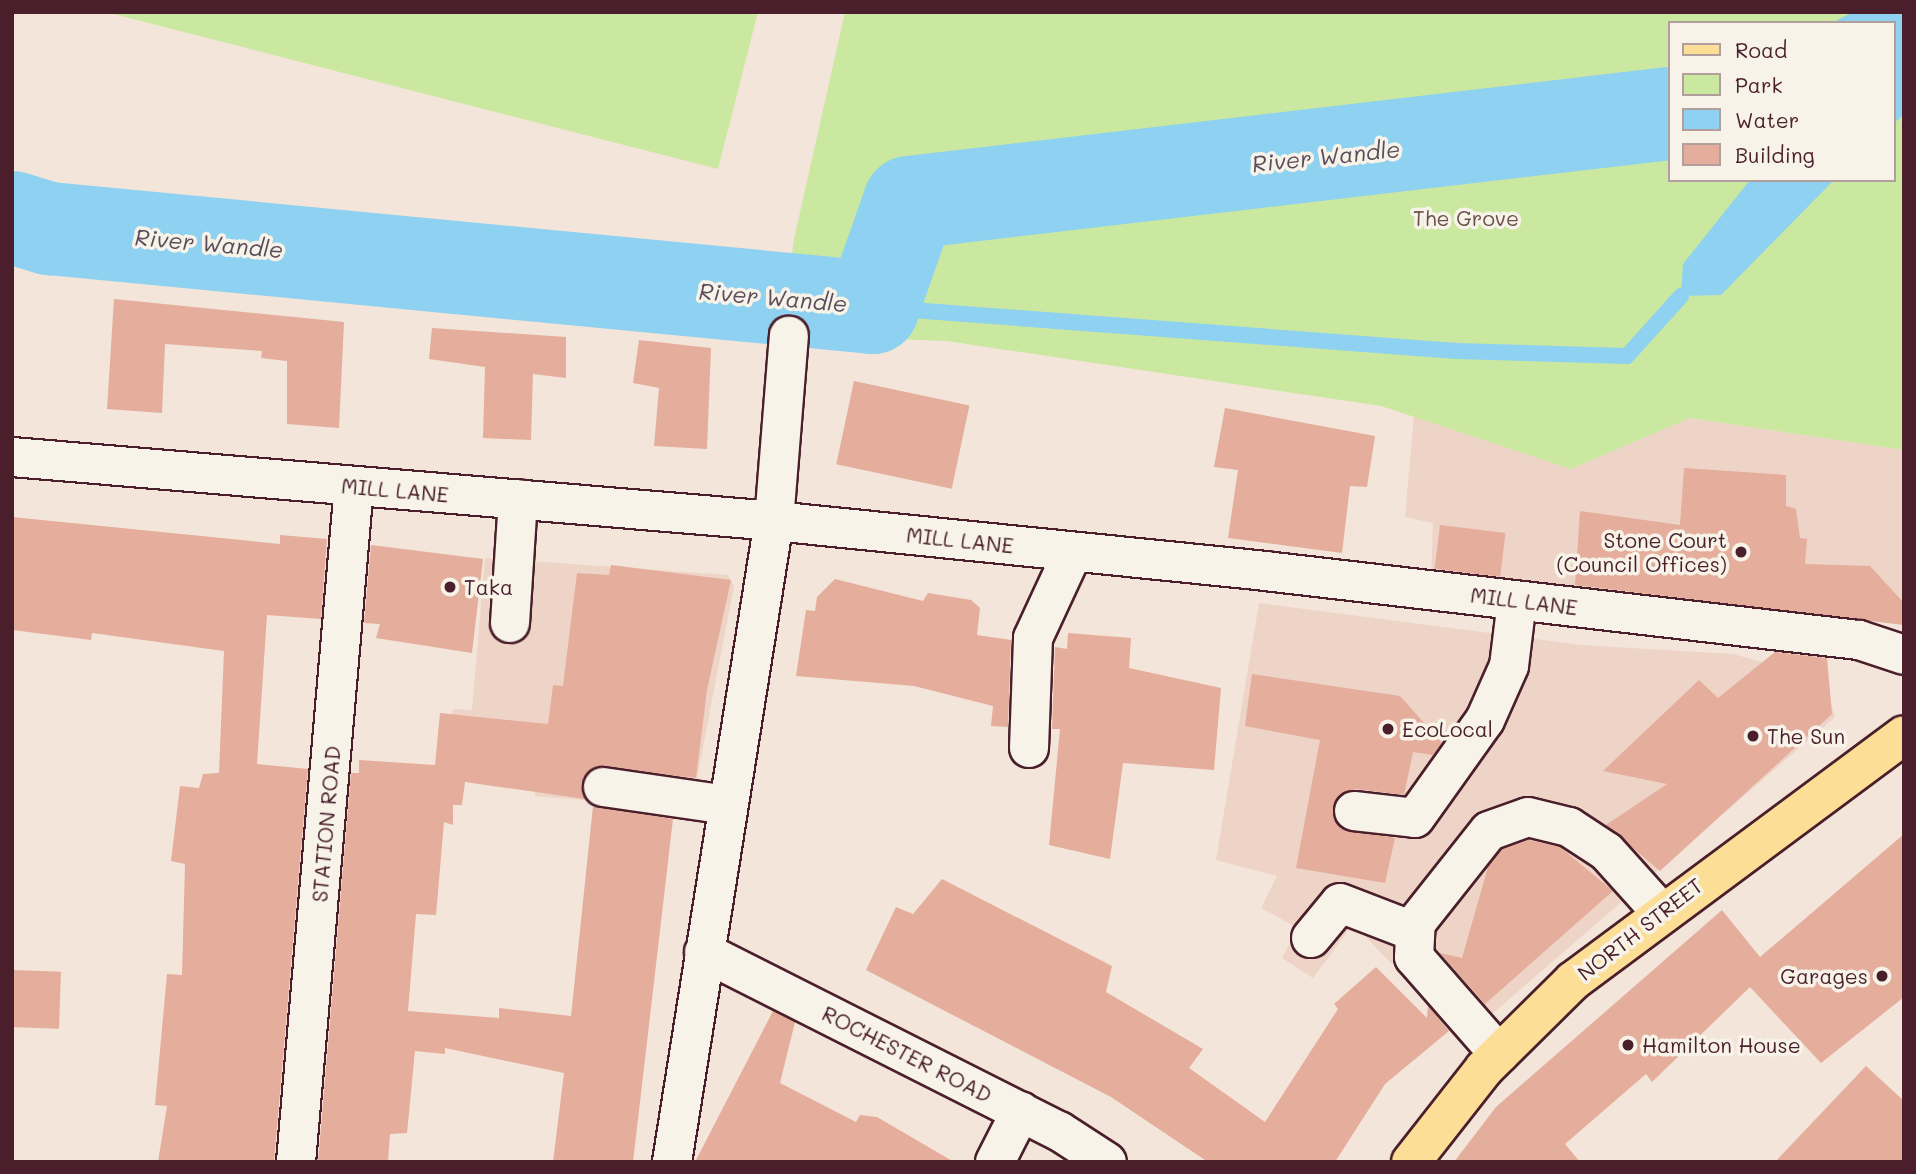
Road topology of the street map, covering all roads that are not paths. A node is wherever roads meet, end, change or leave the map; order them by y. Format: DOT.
graph roads {
  1 [pos="789,336"];
  2 [pos="12,457"];
  3 [pos="354,486"];
  4 [pos="518,499"];
  5 [pos="774,521"];
  6 [pos="1073,552"];
  7 [pos="1517,601"];
  8 [pos="510,623"];
  9 [pos="1904,655"];
  10 [pos="1904,735"];
  11 [pos="1029,748"];
  12 [pos="603,787"];
  13 [pos="728,804"];
  14 [pos="1354,811"];
  15 [pos="1661,912"];
  16 [pos="1415,932"];
  17 [pos="1311,938"];
  18 [pos="704,952"];
  19 [pos="1499,1054"];
  20 [pos="1021,1111"];
  21 [pos="296,1162"];
  22 [pos="672,1162"];
  23 [pos="995,1162"];
  24 [pos="1107,1162"];
  25 [pos="1411,1162"];
  1 -- 5 [label="street"];
  2 -- 3 [label="street, MILL LANE"];
  3 -- 4 [label="street, MILL LANE"];
  3 -- 21 [label="street, STATION ROAD"];
  4 -- 5 [label="street, MILL LANE"];
  4 -- 8 [label="street"];
  5 -- 6 [label="street, MILL LANE"];
  5 -- 13 [label="street"];
  6 -- 7 [label="street, MILL LANE"];
  6 -- 11 [label="street"];
  7 -- 9 [label="street, MILL LANE"];
  7 -- 14 [label="street"];
  10 -- 15 [label="main road, NORTH STREET"];
  12 -- 13 [label="street"];
  13 -- 18 [label="street"];
  15 -- 16 [label="street"];
  15 -- 19 [label="main road, NORTH STREET"];
  16 -- 17 [label="street"];
  16 -- 19 [label="street"];
  18 -- 20 [label="street, ROCHESTER ROAD"];
  18 -- 22 [label="street"];
  19 -- 25 [label="main road, NORTH STREET"];
  20 -- 23 [label="street"];
  20 -- 24 [label="street, ROCHESTER ROAD"];
}
